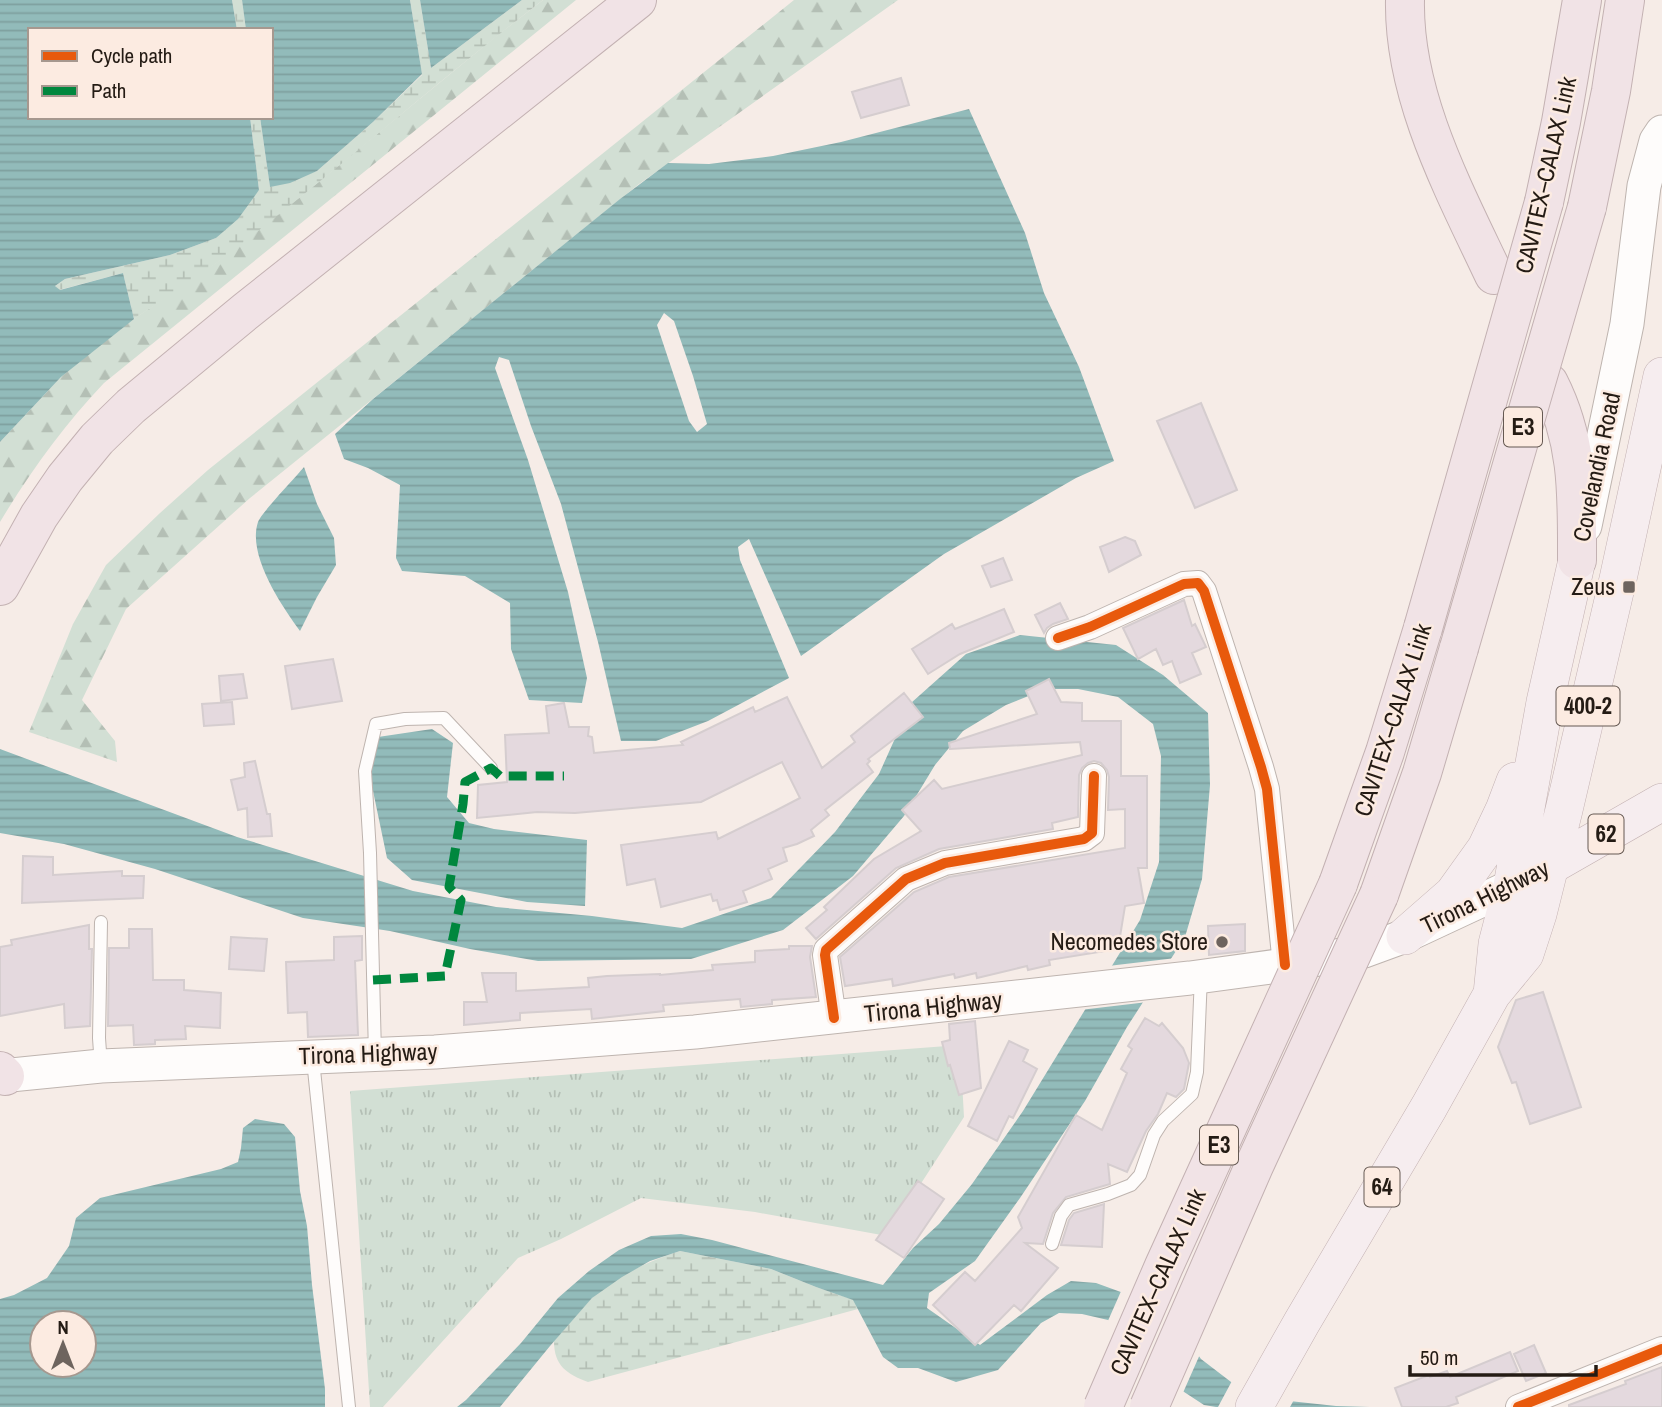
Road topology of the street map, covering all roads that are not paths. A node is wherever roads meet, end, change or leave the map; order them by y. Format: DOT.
graph roads {
  1 [pos="637,0"];
  2 [pos="1405,0"];
  3 [pos="1582,0"];
  4 [pos="1625,0"];
  5 [pos="1662,132"];
  6 [pos="1494,275"];
  7 [pos="1662,376"];
  8 [pos="1549,383"];
  9 [pos="1658,413"];
  10 [pos="1577,560"];
  11 [pos="0,586"];
  12 [pos="1058,638"];
  13 [pos="1545,702"];
  14 [pos="491,768"];
  15 [pos="1094,776"];
  16 [pos="1662,802"];
  17 [pos="1550,866"];
  18 [pos="1512,886"];
  19 [pos="100,922"];
  20 [pos="1405,936"];
  21 [pos="1285,965"];
  22 [pos="1195,977"];
  23 [pos="1492,994"];
  24 [pos="834,1018"];
  25 [pos="375,1054"];
  26 [pos="313,1056"];
  27 [pos="101,1066"];
  28 [pos="2,1075"];
  29 [pos="1052,1244"];
  30 [pos="1662,1349"];
  31 [pos="1261,1393"];
  32 [pos="349,1407"];
  33 [pos="1104,1407"];
  34 [pos="1149,1407"];
  35 [pos="1518,1407"];
  1 -- 11 [label="highway"];
  2 -- 6 [label="highway"];
  3 -- 33 [label="highway, CAVITEX–CALAX Link / E3, bridge"];
  4 -- 34 [label="highway, CAVITEX–CALAX Link / E3, bridge"];
  5 -- 10 [label="main road, Covelandia Road / 400-2"];
  7 -- 9 [label="main road, Covelandia Road / 400-2"];
  8 -- 10 [label="highway"];
  9 -- 17 [label="main road, Covelandia Road / 400-2"];
  10 -- 13 [label="main road, Covelandia Road / 400-2"];
  12 -- 21 [label="street"];
  13 -- 18 [label="main road, Covelandia Road / 400-2"];
  13 -- 20 [label="main road, 400-2"];
  14 -- 25 [label="lane"];
  15 -- 24 [label="street"];
  16 -- 17 [label="main road, Tirona Highway / 62"];
  17 -- 18 [label="main road, Tirona Highway / 62"];
  17 -- 23 [label="main road, 64"];
  18 -- 20 [label="main road, Tirona Highway / 62"];
  18 -- 23 [label="main road, 64"];
  19 -- 27 [label="lane"];
  20 -- 21 [label="main road, Tirona Highway / 62"];
  21 -- 22 [label="main road, Tirona Highway / 62"];
  22 -- 24 [label="main road, Tirona Highway / 62"];
  22 -- 29 [label="lane"];
  23 -- 31 [label="main road, 64"];
  24 -- 25 [label="main road, Tirona Highway / 62"];
  25 -- 26 [label="main road, Tirona Highway / 62"];
  26 -- 27 [label="main road, Tirona Highway / 62"];
  26 -- 32 [label="lane"];
  27 -- 28 [label="main road, Tirona Highway / 62"];
  30 -- 35 [label="street"];
}
